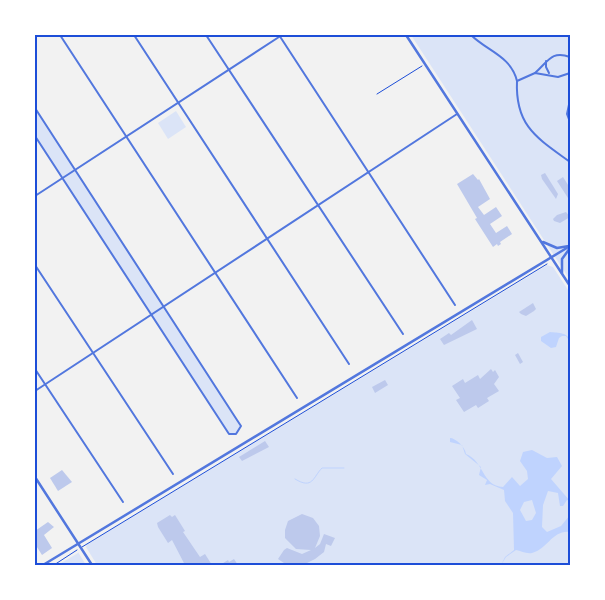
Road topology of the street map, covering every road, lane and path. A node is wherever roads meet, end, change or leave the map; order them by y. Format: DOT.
graph roads {
  1 [pos="60,35"];
  2 [pos="134,35"];
  3 [pos="206,35"];
  4 [pos="280,35"];
  5 [pos="406,35"];
  6 [pos="471,35"];
  7 [pos="570,57"];
  8 [pos="548,59"];
  9 [pos="422,66"];
  10 [pos="229,70"];
  11 [pos="535,73"];
  12 [pos="570,73"];
  13 [pos="551,75"];
  14 [pos="517,80"];
  15 [pos="377,94"];
  16 [pos="570,100"];
  17 [pos="178,102"];
  18 [pos="35,108"];
  19 [pos="458,114"];
  20 [pos="570,122"];
  21 [pos="35,136"];
  22 [pos="127,136"];
  23 [pos="570,162"];
  24 [pos="76,170"];
  25 [pos="368,172"];
  26 [pos="63,178"];
  27 [pos="35,196"];
  28 [pos="318,205"];
  29 [pos="266,240"];
  30 [pos="540,240"];
  31 [pos="570,246"];
  32 [pos="551,257"];
  33 [pos="35,265"];
  34 [pos="216,271"];
  35 [pos="562,274"];
  36 [pos="570,286"];
  37 [pos="455,305"];
  38 [pos="164,306"];
  39 [pos="151,315"];
  40 [pos="402,334"];
  41 [pos="93,353"];
  42 [pos="349,364"];
  43 [pos="35,369"];
  44 [pos="45,384"];
  45 [pos="35,391"];
  46 [pos="297,398"];
  47 [pos="173,474"];
  48 [pos="35,477"];
  49 [pos="123,502"];
  50 [pos="78,544"];
  51 [pos="81,548"];
  52 [pos="43,565"];
  53 [pos="54,565"];
  54 [pos="92,565"];
  1 -- 22 [label="street"];
  2 -- 17 [label="street"];
  3 -- 10 [label="street"];
  4 -- 10 [label="street"];
  4 -- 25 [label="street"];
  5 -- 19 [label="street"];
  6 -- 14 [label="street"];
  7 -- 8 [label="street"];
  8 -- 11 [label="street"];
  8 -- 13 [label="street"];
  9 -- 15 [label="path"];
  10 -- 17 [label="street"];
  10 -- 28 [label="street"];
  11 -- 13 [label="street"];
  11 -- 14 [label="street"];
  12 -- 13 [label="street"];
  14 -- 23 [label="street"];
  16 -- 20 [label="street"];
  17 -- 22 [label="street"];
  17 -- 29 [label="street"];
  18 -- 24 [label="street"];
  19 -- 25 [label="street"];
  19 -- 30 [label="street"];
  21 -- 26 [label="street"];
  22 -- 24 [label="street"];
  22 -- 34 [label="street"];
  24 -- 26 [label="street"];
  24 -- 38 [label="street"];
  25 -- 28 [label="street"];
  25 -- 37 [label="street"];
  26 -- 27 [label="street"];
  26 -- 39 [label="street"];
  28 -- 29 [label="street"];
  28 -- 40 [label="street"];
  29 -- 34 [label="street"];
  29 -- 42 [label="street"];
  30 -- 31 [label="street"];
  30 -- 32 [label="street"];
  31 -- 32 [label="street"];
  31 -- 35 [label="street"];
  32 -- 35 [label="street"];
  32 -- 50 [label="street"];
  32 -- 51 [label="path"];
  33 -- 41 [label="street"];
  34 -- 38 [label="street"];
  34 -- 46 [label="street"];
  35 -- 36 [label="street"];
  38 -- 39 [label="street"];
  38 -- 39 [label="street"];
  39 -- 41 [label="street"];
  41 -- 44 [label="street"];
  41 -- 47 [label="street"];
  43 -- 44 [label="street"];
  44 -- 45 [label="street"];
  44 -- 49 [label="street"];
  48 -- 50 [label="street"];
  50 -- 51 [label="street"];
  50 -- 52 [label="street"];
  51 -- 53 [label="path"];
  51 -- 54 [label="street"];
}
